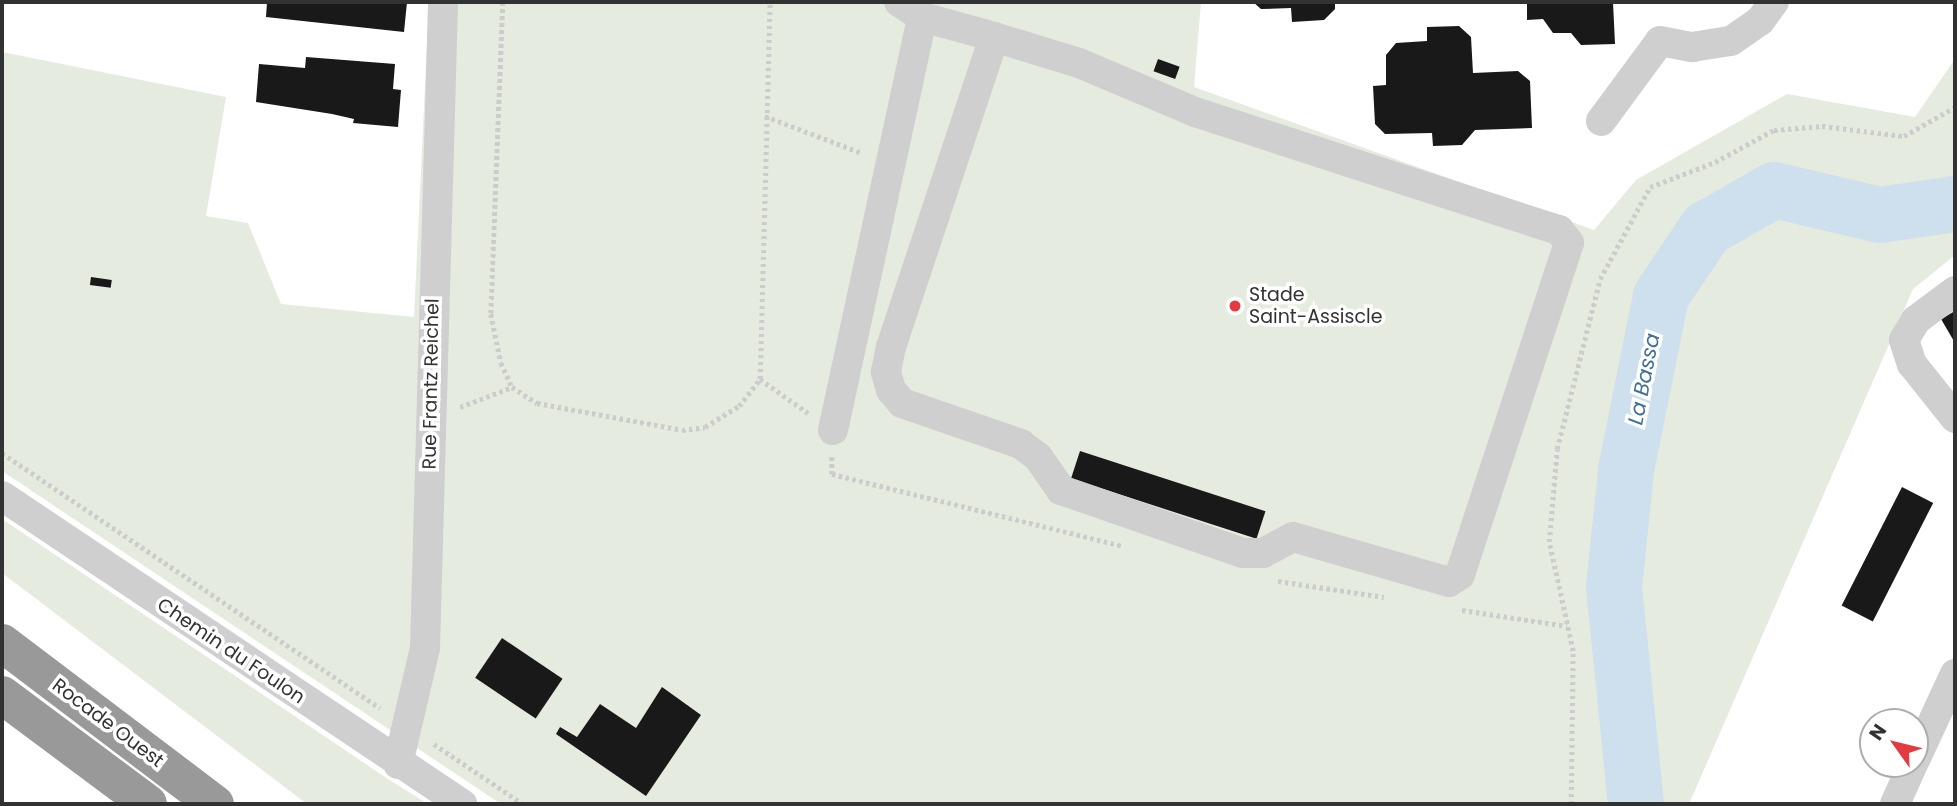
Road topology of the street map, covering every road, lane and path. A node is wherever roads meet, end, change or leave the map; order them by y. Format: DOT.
graph roads {
  1 [pos="443,2"];
  2 [pos="503,2"];
  3 [pos="770,2"];
  4 [pos="1774,2"];
  5 [pos="910,9"];
  6 [pos="993,37"];
  7 [pos="1955,107"];
  8 [pos="765,116"];
  9 [pos="1601,121"];
  10 [pos="890,166"];
  11 [pos="1955,290"];
  12 [pos="760,379"];
  13 [pos="512,387"];
  14 [pos="431,412"];
  15 [pos="1955,418"];
  16 [pos="833,430"];
  17 [pos="2,453"];
  18 [pos="2,496"];
  19 [pos="2,643"];
  20 [pos="1955,674"];
  21 [pos="2,695"];
  22 [pos="407,726"];
  23 [pos="1929,730"];
  24 [pos="398,764"];
  25 [pos="1907,778"];
  26 [pos="148,804"];
  27 [pos="215,804"];
  28 [pos="462,804"];
  29 [pos="523,804"];
  30 [pos="1571,804"];
  31 [pos="1895,804"];
  1 -- 14 [label="street, Rue Frantz Reichel"];
  2 -- 13 [label="path"];
  3 -- 8 [label="path"];
  4 -- 9 [label="street"];
  5 -- 6 [label="street"];
  5 -- 10 [label="street"];
  6 -- 6 [label="street"];
  7 -- 30 [label="path"];
  8 -- 10 [label="path"];
  8 -- 12 [label="path"];
  10 -- 16 [label="street"];
  11 -- 15 [label="street"];
  12 -- 13 [label="path"];
  12 -- 16 [label="path"];
  13 -- 14 [label="path"];
  14 -- 22 [label="street, Rue Frantz Reichel"];
  17 -- 22 [label="path"];
  18 -- 24 [label="street, Chemin du Foulon"];
  19 -- 27 [label="highway, Rocade Ouest"];
  20 -- 23 [label="street"];
  21 -- 26 [label="highway"];
  22 -- 24 [label="street, Rue Frantz Reichel"];
  22 -- 29 [label="path"];
  24 -- 28 [label="street, Chemin du Foulon"];
  25 -- 31 [label="street"];
}
